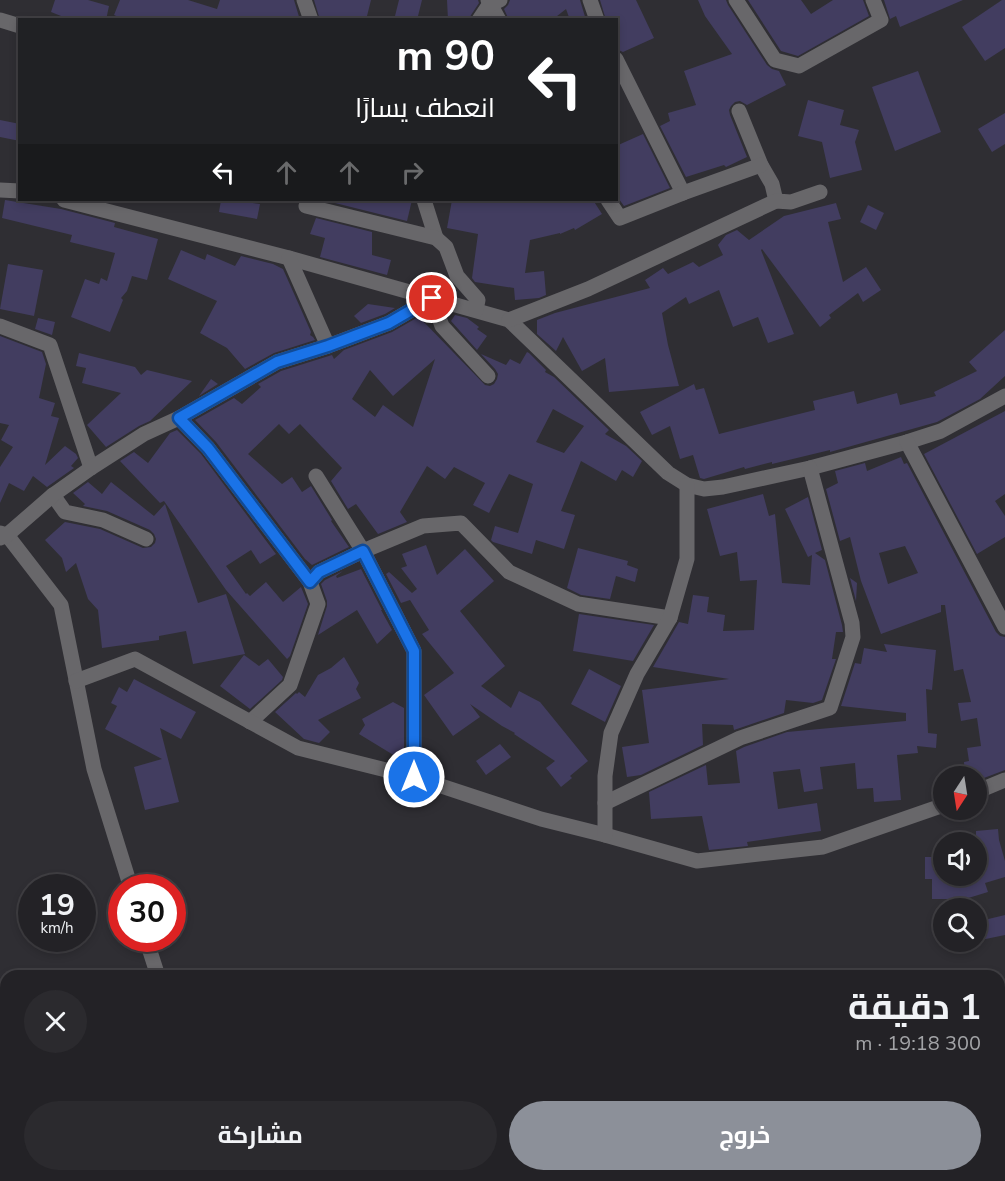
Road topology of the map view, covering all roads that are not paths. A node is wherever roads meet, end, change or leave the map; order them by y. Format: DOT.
graph roads {
  1 [pos="304,0"];
  2 [pos="590,0"];
  3 [pos="736,0"];
  4 [pos="873,0"];
  5 [pos="492,2"];
  6 [pos="310,18"];
  7 [pos="480,18"];
  8 [pos="498,18"];
  9 [pos="596,18"];
  10 [pos="0,20"];
  11 [pos="18,25"];
  12 [pos="618,63"];
  13 [pos="739,111"];
  14 [pos="761,165"];
  15 [pos="0,189"];
  16 [pos="18,191"];
  17 [pos="820,192"];
  18 [pos="683,193"];
  19 [pos="68,201"];
  20 [pos="424,201"];
  21 [pos="609,201"];
  22 [pos="776,201"];
  23 [pos="306,206"];
  24 [pos="436,238"];
  25 [pos="289,258"];
  26 [pos="432,298"];
  27 [pos="476,310"];
  28 [pos="509,320"];
  29 [pos="0,326"];
  30 [pos="328,346"];
  31 [pos="488,376"];
  32 [pos="1005,396"];
  33 [pos="179,418"];
  34 [pos="907,442"];
  35 [pos="91,468"];
  36 [pos="810,468"];
  37 [pos="316,476"];
  38 [pos="687,484"];
  39 [pos="53,495"];
  40 [pos="2,535"];
  41 [pos="146,539"];
  42 [pos="363,551"];
  43 [pos="310,582"];
  44 [pos="670,618"];
  45 [pos="1005,627"];
  46 [pos="76,681"];
  47 [pos="250,722"];
  48 [pos="414,777"];
  49 [pos="1005,780"];
  50 [pos="987,787"];
  51 [pos="605,803"];
  52 [pos="933,809"];
  53 [pos="605,835"];
  54 [pos="126,874"];
  55 [pos="150,952"];
  56 [pos="156,970"];
  1 -- 6 [label="street"];
  2 -- 9 [label="street"];
  3 -- 4 [label="street"];
  5 -- 7 [label="street"];
  5 -- 8 [label="street"];
  10 -- 11 [label="street"];
  12 -- 18 [label="street"];
  13 -- 14 [label="street"];
  14 -- 18 [label="street"];
  14 -- 22 [label="street"];
  15 -- 16 [label="street"];
  17 -- 22 [label="street"];
  18 -- 21 [label="street"];
  19 -- 25 [label="street"];
  20 -- 24 [label="street"];
  22 -- 28 [label="street"];
  23 -- 24 [label="street"];
  24 -- 27 [label="street"];
  25 -- 26 [label="street"];
  25 -- 30 [label="street"];
  26 -- 27 [label="street"];
  26 -- 30 [label="street"];
  26 -- 31 [label="street"];
  27 -- 28 [label="street"];
  28 -- 38 [label="street"];
  29 -- 35 [label="street"];
  30 -- 33 [label="street"];
  32 -- 34 [label="street"];
  33 -- 35 [label="street"];
  33 -- 43 [label="street"];
  34 -- 36 [label="street"];
  34 -- 45 [label="street"];
  35 -- 39 [label="street"];
  36 -- 38 [label="street"];
  36 -- 51 [label="street"];
  37 -- 42 [label="street"];
  38 -- 44 [label="street"];
  39 -- 40 [label="street"];
  39 -- 41 [label="street"];
  40 -- 46 [label="street"];
  42 -- 43 [label="street"];
  42 -- 44 [label="street"];
  42 -- 48 [label="street"];
  43 -- 47 [label="street"];
  44 -- 51 [label="street"];
  46 -- 47 [label="street"];
  46 -- 54 [label="street"];
  47 -- 48 [label="street"];
  48 -- 53 [label="street"];
  49 -- 50 [label="street"];
  51 -- 53 [label="street"];
  52 -- 53 [label="street"];
  55 -- 56 [label="street"];
}
